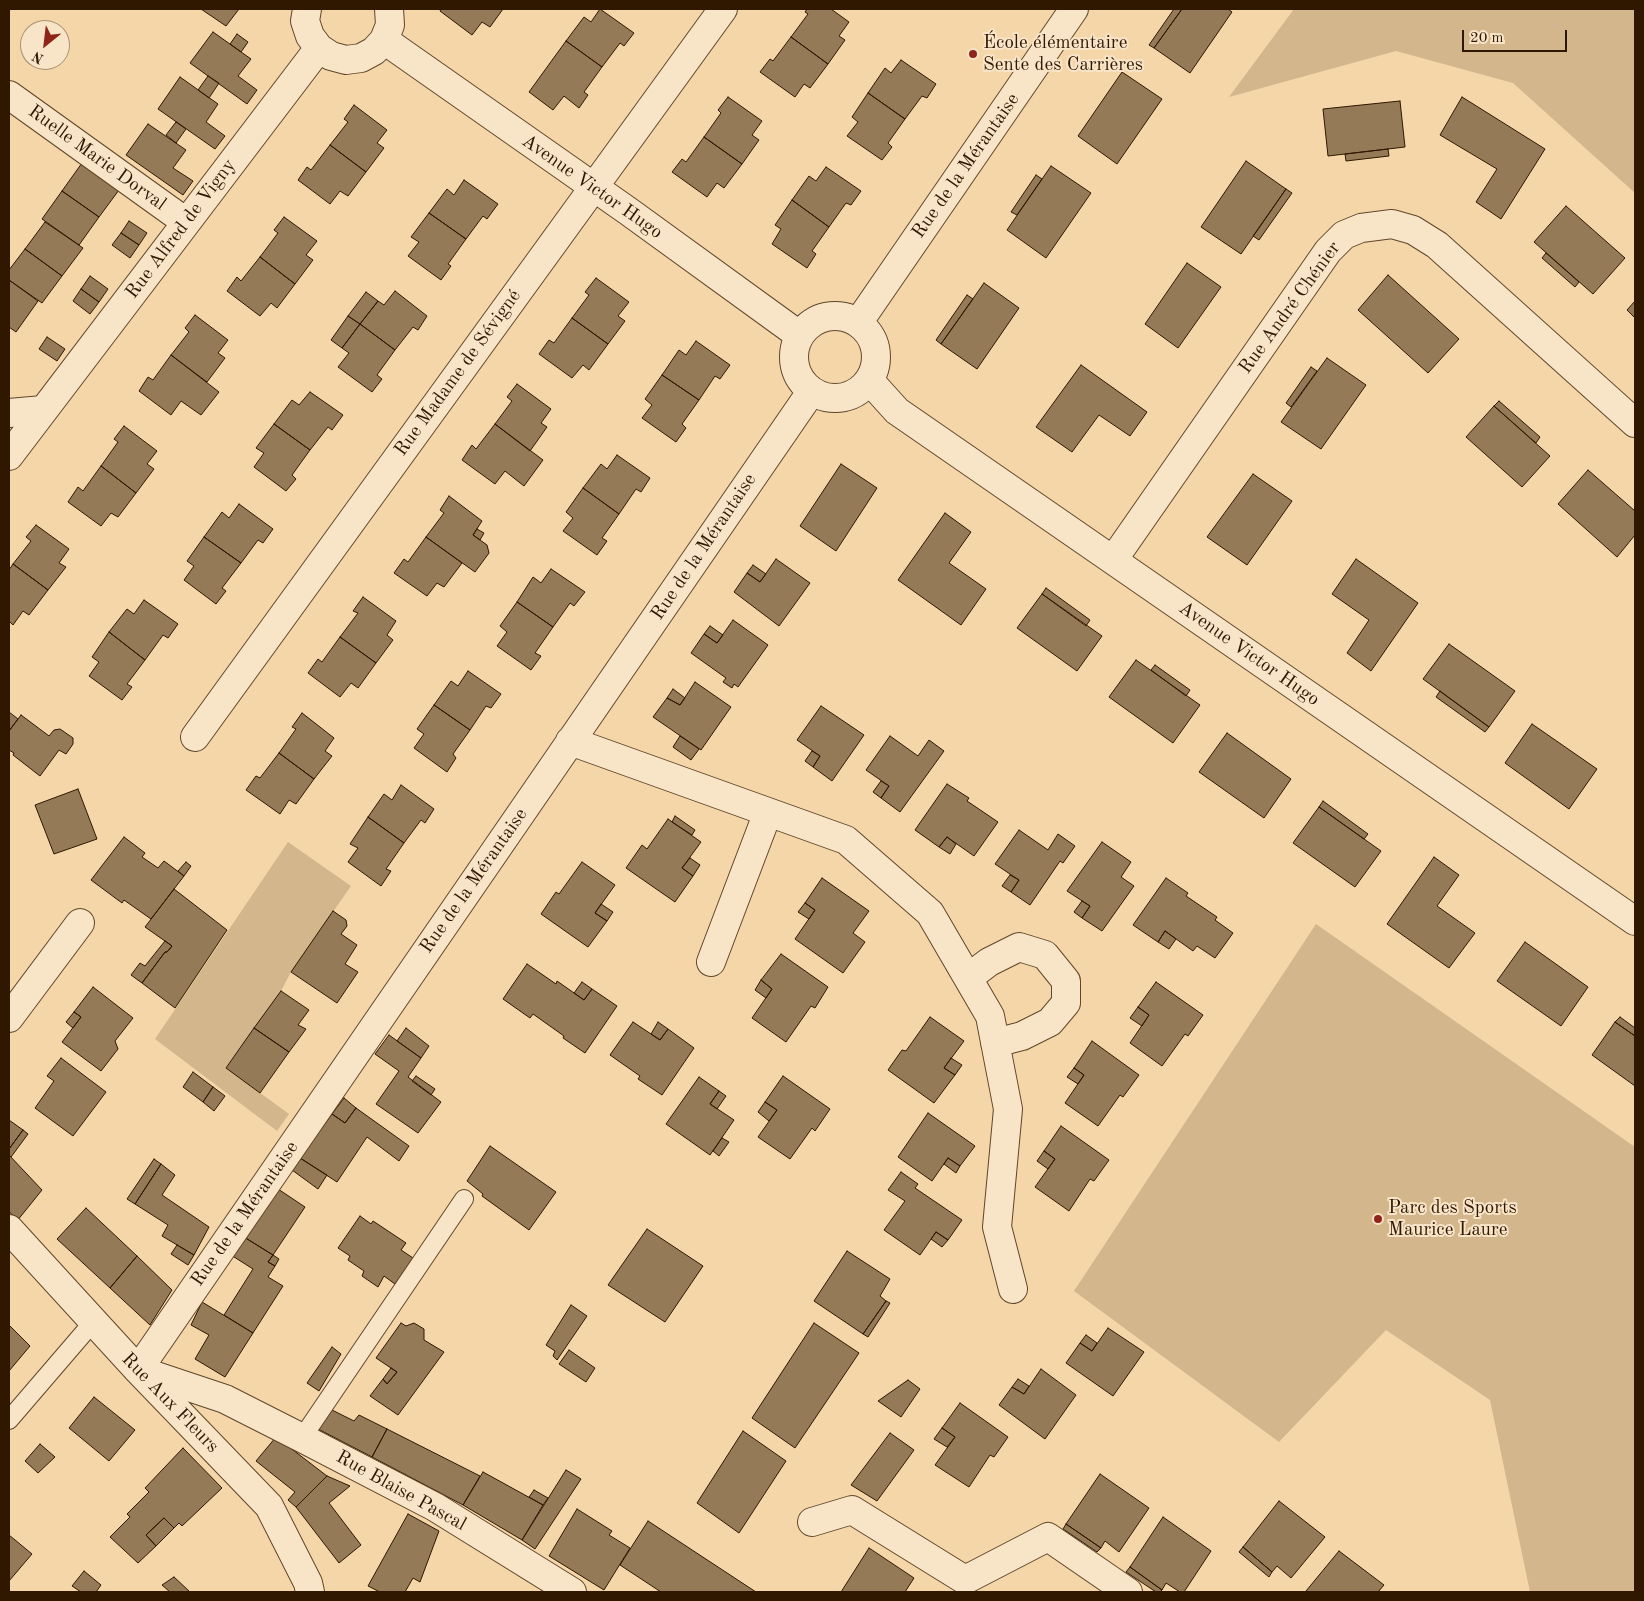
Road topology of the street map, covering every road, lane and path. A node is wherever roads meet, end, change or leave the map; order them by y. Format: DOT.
graph roads {
  1 [pos="307,9"];
  2 [pos="389,9"];
  3 [pos="723,9"];
  4 [pos="1074,9"];
  5 [pos="384,40"];
  6 [pos="319,48"];
  7 [pos="9,95"];
  8 [pos="593,187"];
  9 [pos="186,222"];
  10 [pos="858,323"];
  11 [pos="799,335"];
  12 [pos="870,380"];
  13 [pos="811,392"];
  14 [pos="43,410"];
  15 [pos="9,413"];
  16 [pos="1635,424"];
  17 [pos="9,456"];
  18 [pos="1114,560"];
  19 [pos="195,737"];
  20 [pos="570,741"];
  21 [pos="768,812"];
  22 [pos="1635,921"];
  23 [pos="80,923"];
  24 [pos="711,962"];
  25 [pos="968,978"];
  26 [pos="9,1018"];
  27 [pos="995,1043"];
  28 [pos="464,1199"];
  29 [pos="9,1229"];
  30 [pos="1013,1289"];
  31 [pos="94,1321"];
  32 [pos="138,1370"];
  33 [pos="9,1420"];
  34 [pos="302,1438"];
  35 [pos="812,1522"];
  36 [pos="310,1592"];
  37 [pos="572,1592"];
  38 [pos="1128,1592"];
  1 -- 6 [label="street"];
  2 -- 5 [label="street"];
  3 -- 8 [label="street, Rue Madame de Sévigné"];
  4 -- 10 [label="street, Rue de la Mérantaise"];
  5 -- 6 [label="street"];
  5 -- 8 [label="street, Avenue Victor Hugo"];
  6 -- 9 [label="street, Rue Alfred de Vigny"];
  7 -- 9 [label="street, Ruelle Marie Dorval"];
  8 -- 11 [label="street, Avenue Victor Hugo"];
  8 -- 19 [label="street, Rue Madame de Sévigné"];
  9 -- 14 [label="street, Rue Alfred de Vigny"];
  10 -- 11 [label="street"];
  10 -- 12 [label="street"];
  11 -- 13 [label="street"];
  12 -- 13 [label="street"];
  12 -- 18 [label="street, Avenue Victor Hugo"];
  13 -- 20 [label="street, Rue de la Mérantaise"];
  14 -- 15 [label="street"];
  14 -- 17 [label="street, Rue Alfred de Vigny"];
  16 -- 18 [label="street, Rue André Chénier"];
  18 -- 22 [label="street, Avenue Victor Hugo"];
  20 -- 21 [label="street"];
  20 -- 32 [label="street, Rue de la Mérantaise"];
  21 -- 24 [label="street"];
  21 -- 25 [label="street"];
  23 -- 26 [label="street"];
  25 -- 27 [label="street"];
  25 -- 27 [label="street"];
  27 -- 30 [label="street"];
  28 -- 34 [label="lane"];
  29 -- 31 [label="street, Rue Aux Fleurs"];
  31 -- 32 [label="street, Rue Aux Fleurs"];
  31 -- 33 [label="lane"];
  32 -- 34 [label="street, Rue Blaise Pascal"];
  32 -- 36 [label="street, Rue Aux Fleurs"];
  34 -- 37 [label="street, Rue Blaise Pascal"];
  35 -- 38 [label="street"];
}
